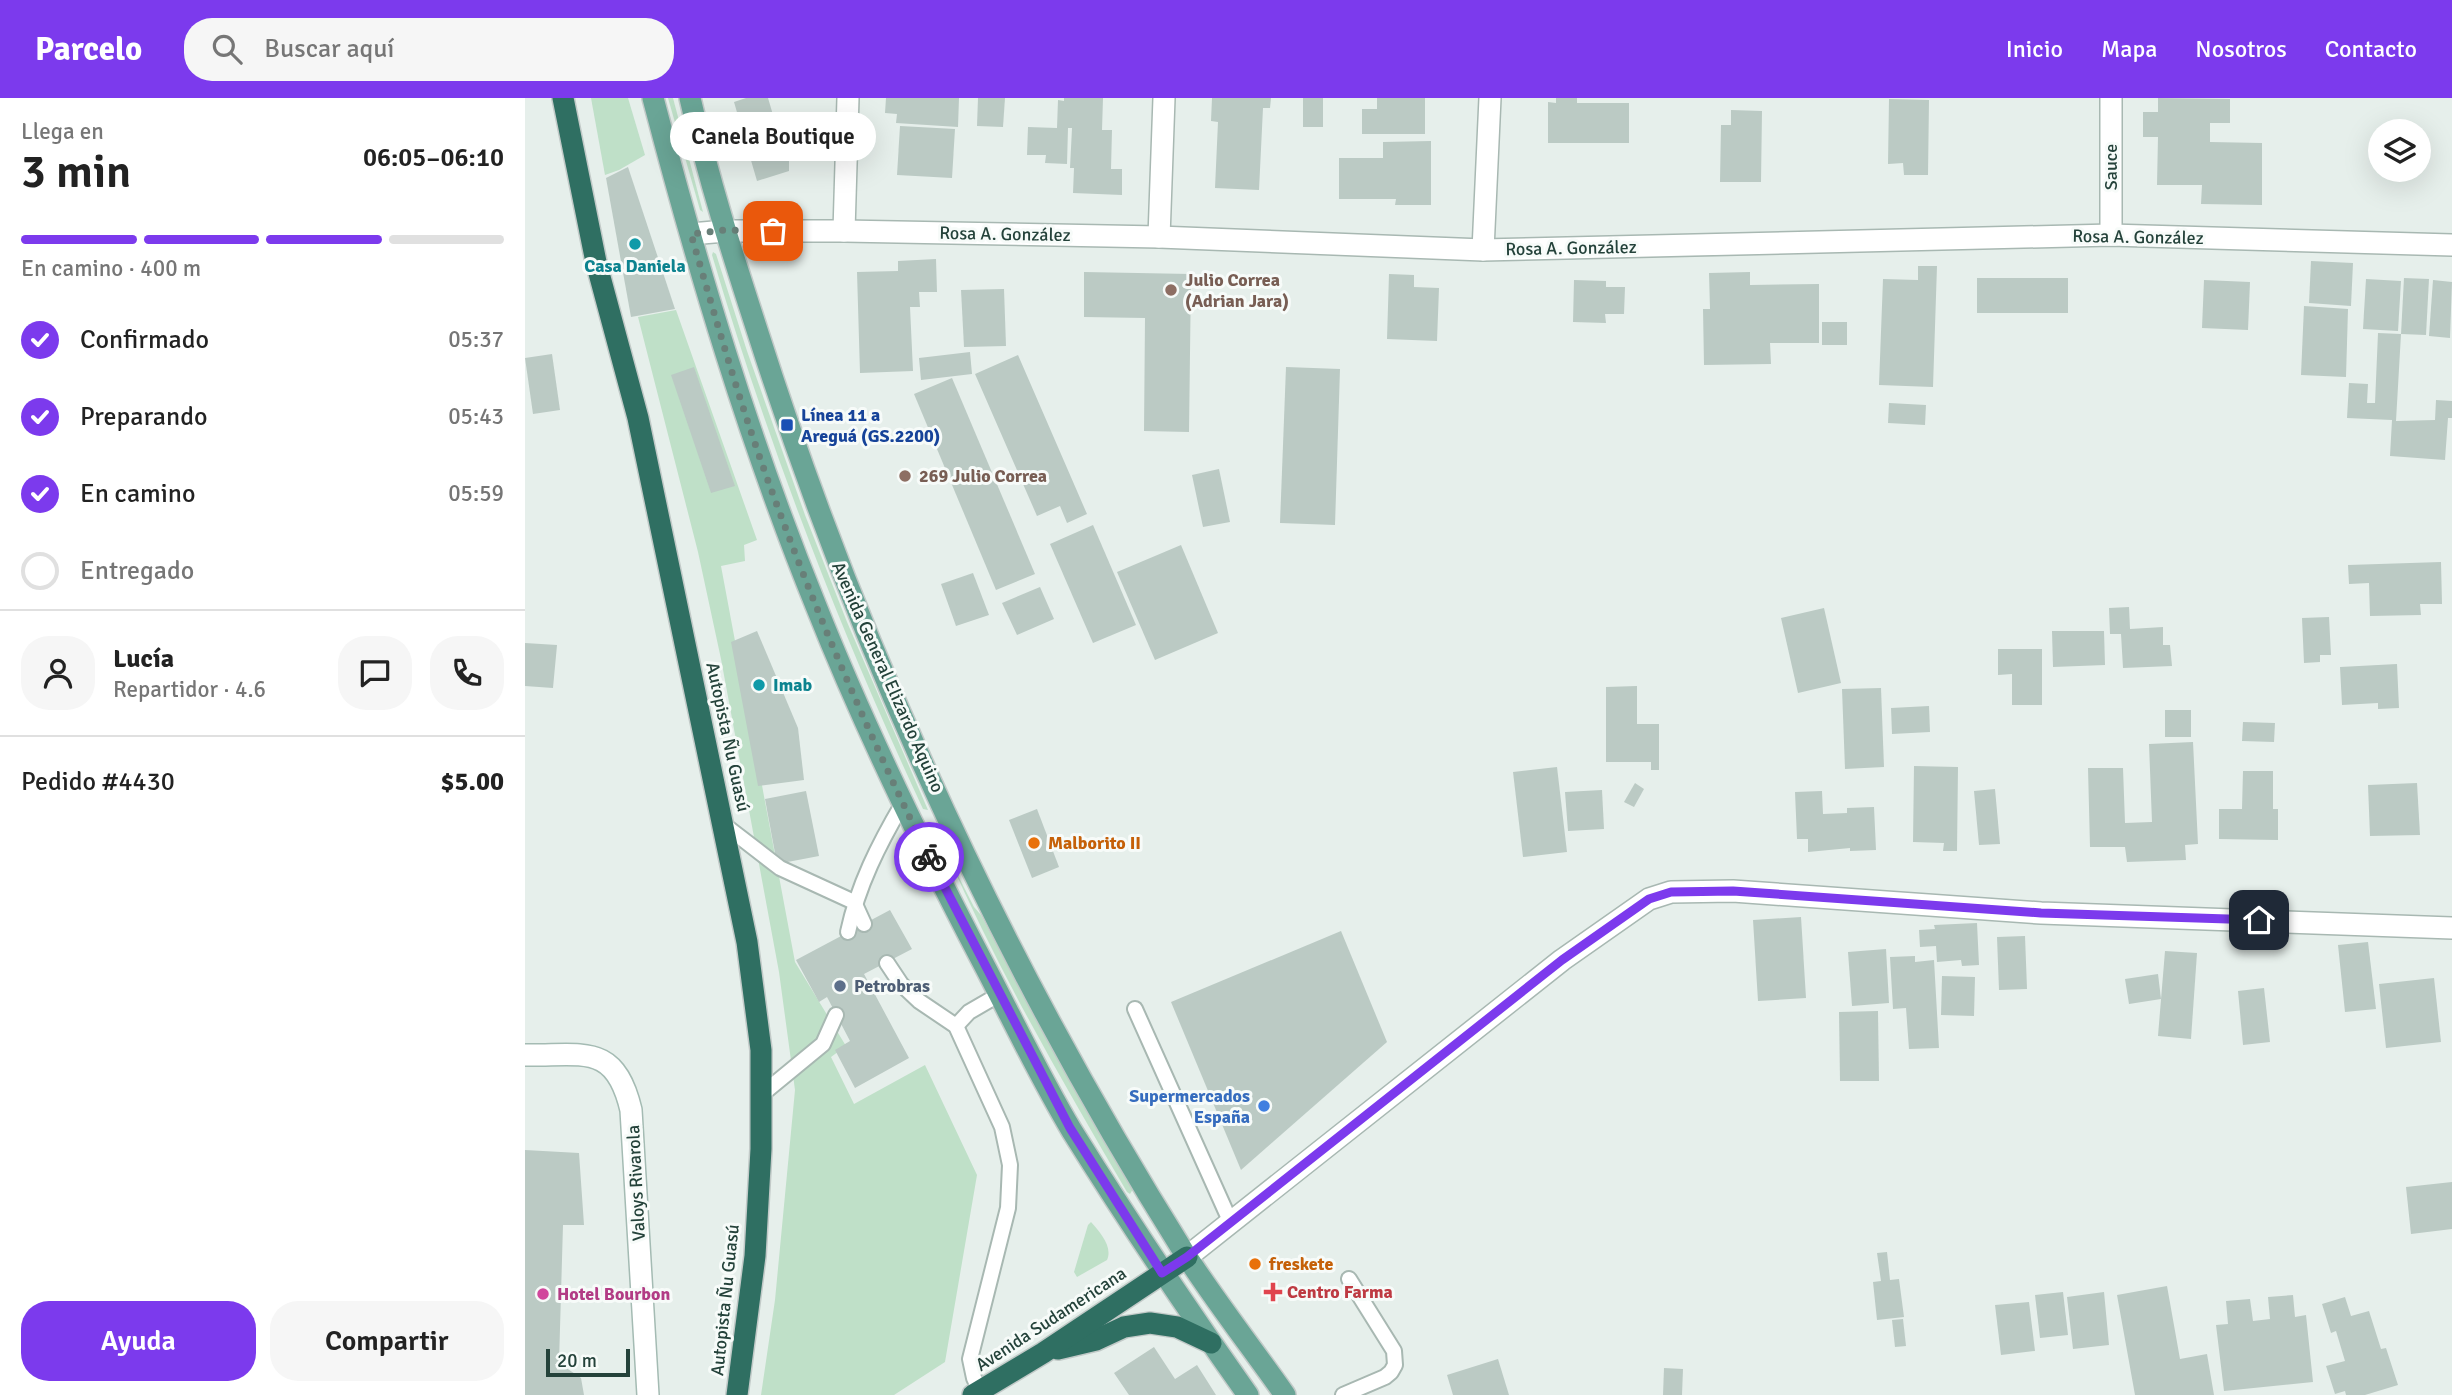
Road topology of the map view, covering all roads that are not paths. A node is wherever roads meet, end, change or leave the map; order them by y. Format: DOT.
graph roads {
  1 [pos="563,98"];
  2 [pos="653,98"];
  3 [pos="690,98"];
  4 [pos="848,98"];
  5 [pos="1164,98"];
  6 [pos="1490,98"];
  7 [pos="2112,98"];
  8 [pos="725,230"];
  9 [pos="844,231"];
  10 [pos="691,234"];
  11 [pos="2111,235"];
  12 [pos="1159,237"];
  13 [pos="2452,245"];
  14 [pos="1483,250"];
  15 [pos="903,803"];
  16 [pos="950,819"];
  17 [pos="723,824"];
  18 [pos="918,834"];
  19 [pos="855,902"];
  20 [pos="864,924"];
  21 [pos="2452,928"];
  22 [pos="848,932"];
  23 [pos="887,963"];
  24 [pos="1000,994"];
  25 [pos="1135,1009"];
  26 [pos="836,1015"];
  27 [pos="956,1026"];
  28 [pos="525,1055"];
  29 [pos="761,1095"];
  30 [pos="1231,1223"];
  31 [pos="1187,1257"];
  32 [pos="1162,1273"];
  33 [pos="1349,1279"];
  34 [pos="1211,1343"];
  35 [pos="1042,1353"];
  36 [pos="977,1393"];
  37 [pos="648,1395"];
  38 [pos="737,1395"];
  39 [pos="1248,1395"];
  40 [pos="1285,1395"];
  41 [pos="1343,1395"];
  1 -- 17 [label="highway, Autopista Ñu Guasú"];
  2 -- 10 [label="main road, Avenida General Elizardo Aquino"];
  3 -- 8 [label="main road, Avenida General Elizardo Aquino"];
  4 -- 9 [label="street"];
  5 -- 12 [label="street"];
  6 -- 14 [label="street"];
  7 -- 11 [label="street, Sauce"];
  8 -- 9 [label="street, Rosa A. González"];
  8 -- 10 [label="street, Rosa A. González"];
  8 -- 16 [label="main road, Avenida General Elizardo Aquino"];
  9 -- 12 [label="street, Rosa A. González"];
  10 -- 15 [label="main road, Avenida General Elizardo Aquino"];
  11 -- 13 [label="street, Rosa A. González"];
  11 -- 14 [label="street, Rosa A. González"];
  12 -- 14 [label="street, Rosa A. González"];
  15 -- 18 [label="main road, Avenida General Elizardo Aquino"];
  15 -- 19 [label="lane"];
  16 -- 18 [label="main road"];
  16 -- 31 [label="main road, Avenida General Elizardo Aquino"];
  17 -- 19 [label="lane"];
  17 -- 29 [label="highway, Autopista Ñu Guasú"];
  18 -- 24 [label="main road, Avenida General Elizardo Aquino"];
  19 -- 20 [label="lane"];
  19 -- 22 [label="lane"];
  21 -- 30 [label="street"];
  23 -- 27 [label="lane"];
  24 -- 27 [label="lane"];
  24 -- 32 [label="main road, Avenida General Elizardo Aquino"];
  25 -- 30 [label="lane"];
  26 -- 29 [label="lane"];
  27 -- 36 [label="lane"];
  28 -- 37 [label="street, Valoys Rivarola"];
  29 -- 38 [label="highway, Autopista Ñu Guasú"];
  30 -- 31 [label="street"];
  31 -- 32 [label="highway, Avenida Sudamericana"];
  31 -- 40 [label="main road, Avenida General Elizardo Aquino"];
  32 -- 34 [label="main road, Avenida General Elizardo Aquino"];
  32 -- 35 [label="highway, Avenida Sudamericana"];
  33 -- 41 [label="lane"];
  34 -- 35 [label="highway"];
  34 -- 39 [label="main road, Avenida General Elizardo Aquino"];
  35 -- 36 [label="highway, Avenida Sudamericana"];
}
